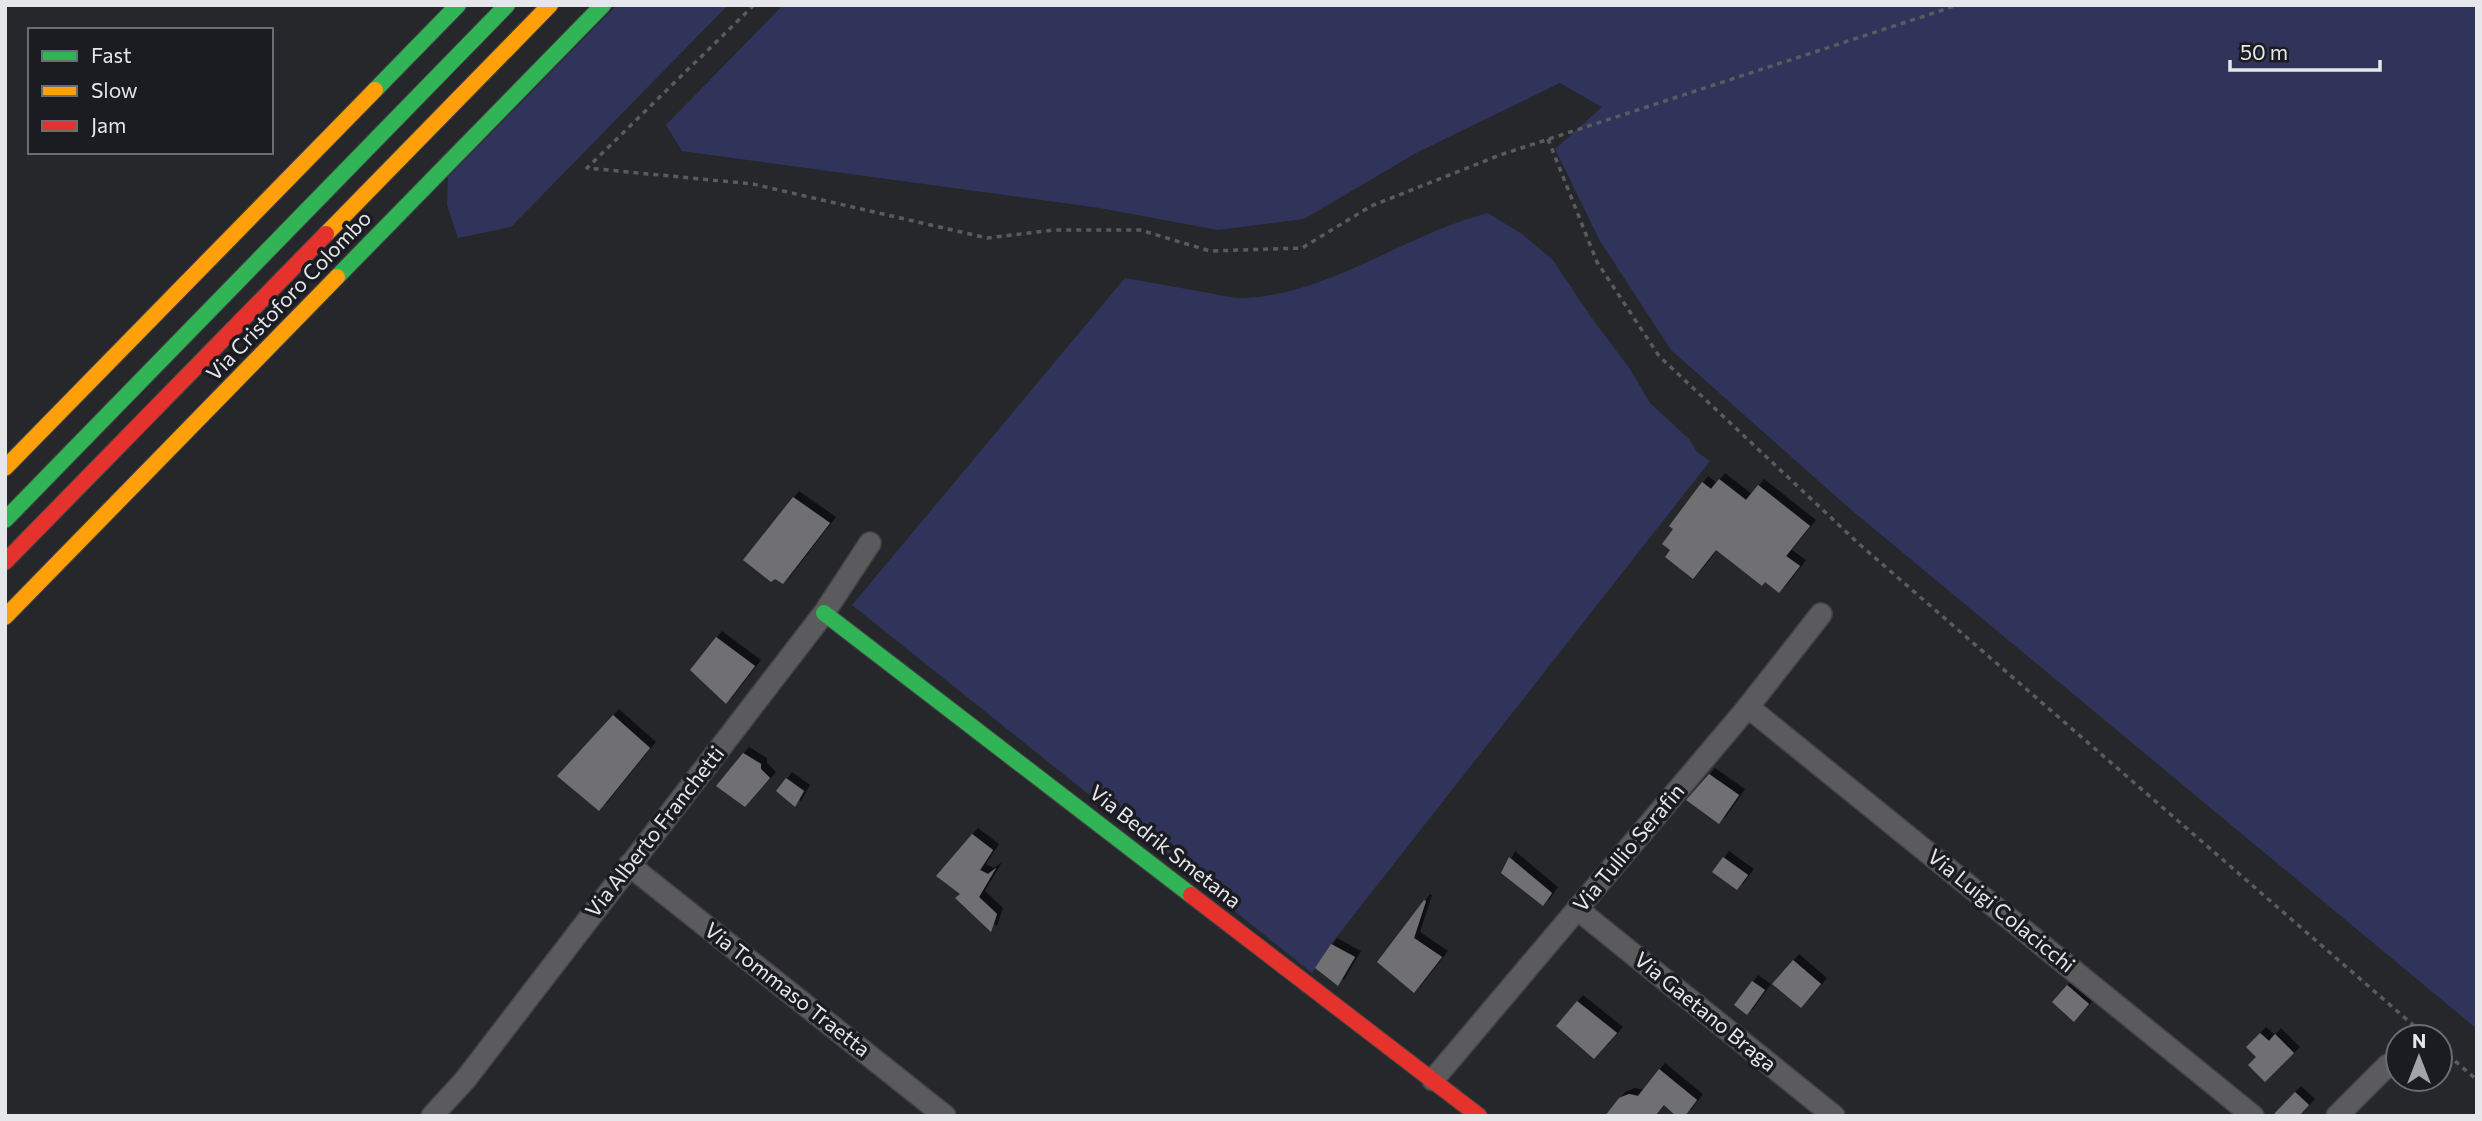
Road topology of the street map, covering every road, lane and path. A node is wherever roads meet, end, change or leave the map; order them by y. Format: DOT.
graph roads {
  1 [pos="458,5"];
  2 [pos="507,5"];
  3 [pos="550,5"];
  4 [pos="603,5"];
  5 [pos="754,5"];
  6 [pos="1958,5"];
  7 [pos="1548,139"];
  8 [pos="5,468"];
  9 [pos="5,520"];
  10 [pos="870,543"];
  11 [pos="5,562"];
  12 [pos="824,612"];
  13 [pos="1821,614"];
  14 [pos="5,617"];
  15 [pos="1748,707"];
  16 [pos="629,865"];
  17 [pos="1577,909"];
  18 [pos="2411,1023"];
  19 [pos="2454,1060"];
  20 [pos="2384,1069"];
  21 [pos="1433,1080"];
  22 [pos="2477,1080"];
  23 [pos="432,1116"];
  24 [pos="945,1116"];
  25 [pos="1479,1116"];
  26 [pos="1834,1116"];
  27 [pos="2253,1116"];
  28 [pos="2337,1116"];
  1 -- 8 [label="street"];
  2 -- 9 [label="street"];
  3 -- 11 [label="street, Via Cristoforo Colombo"];
  4 -- 14 [label="street, Via Cristoforo Colombo"];
  5 -- 7 [label="path"];
  6 -- 7 [label="path"];
  7 -- 18 [label="path"];
  10 -- 12 [label="street, Via Alberto Franchetti"];
  12 -- 16 [label="street, Via Alberto Franchetti"];
  12 -- 21 [label="street, Via Bedrik Smetana"];
  13 -- 15 [label="street, Via Tullio Serafin"];
  15 -- 17 [label="street, Via Tullio Serafin"];
  15 -- 27 [label="street, Via Luigi Colacicchi"];
  16 -- 23 [label="street, Via Alberto Franchetti"];
  16 -- 24 [label="street, Via Tommaso Traetta"];
  17 -- 21 [label="street, Via Tullio Serafin"];
  17 -- 26 [label="street, Via Gaetano Braga"];
  19 -- 22 [label="path"];
  20 -- 28 [label="street"];
  21 -- 25 [label="street, Via Bedrik Smetana"];
}
